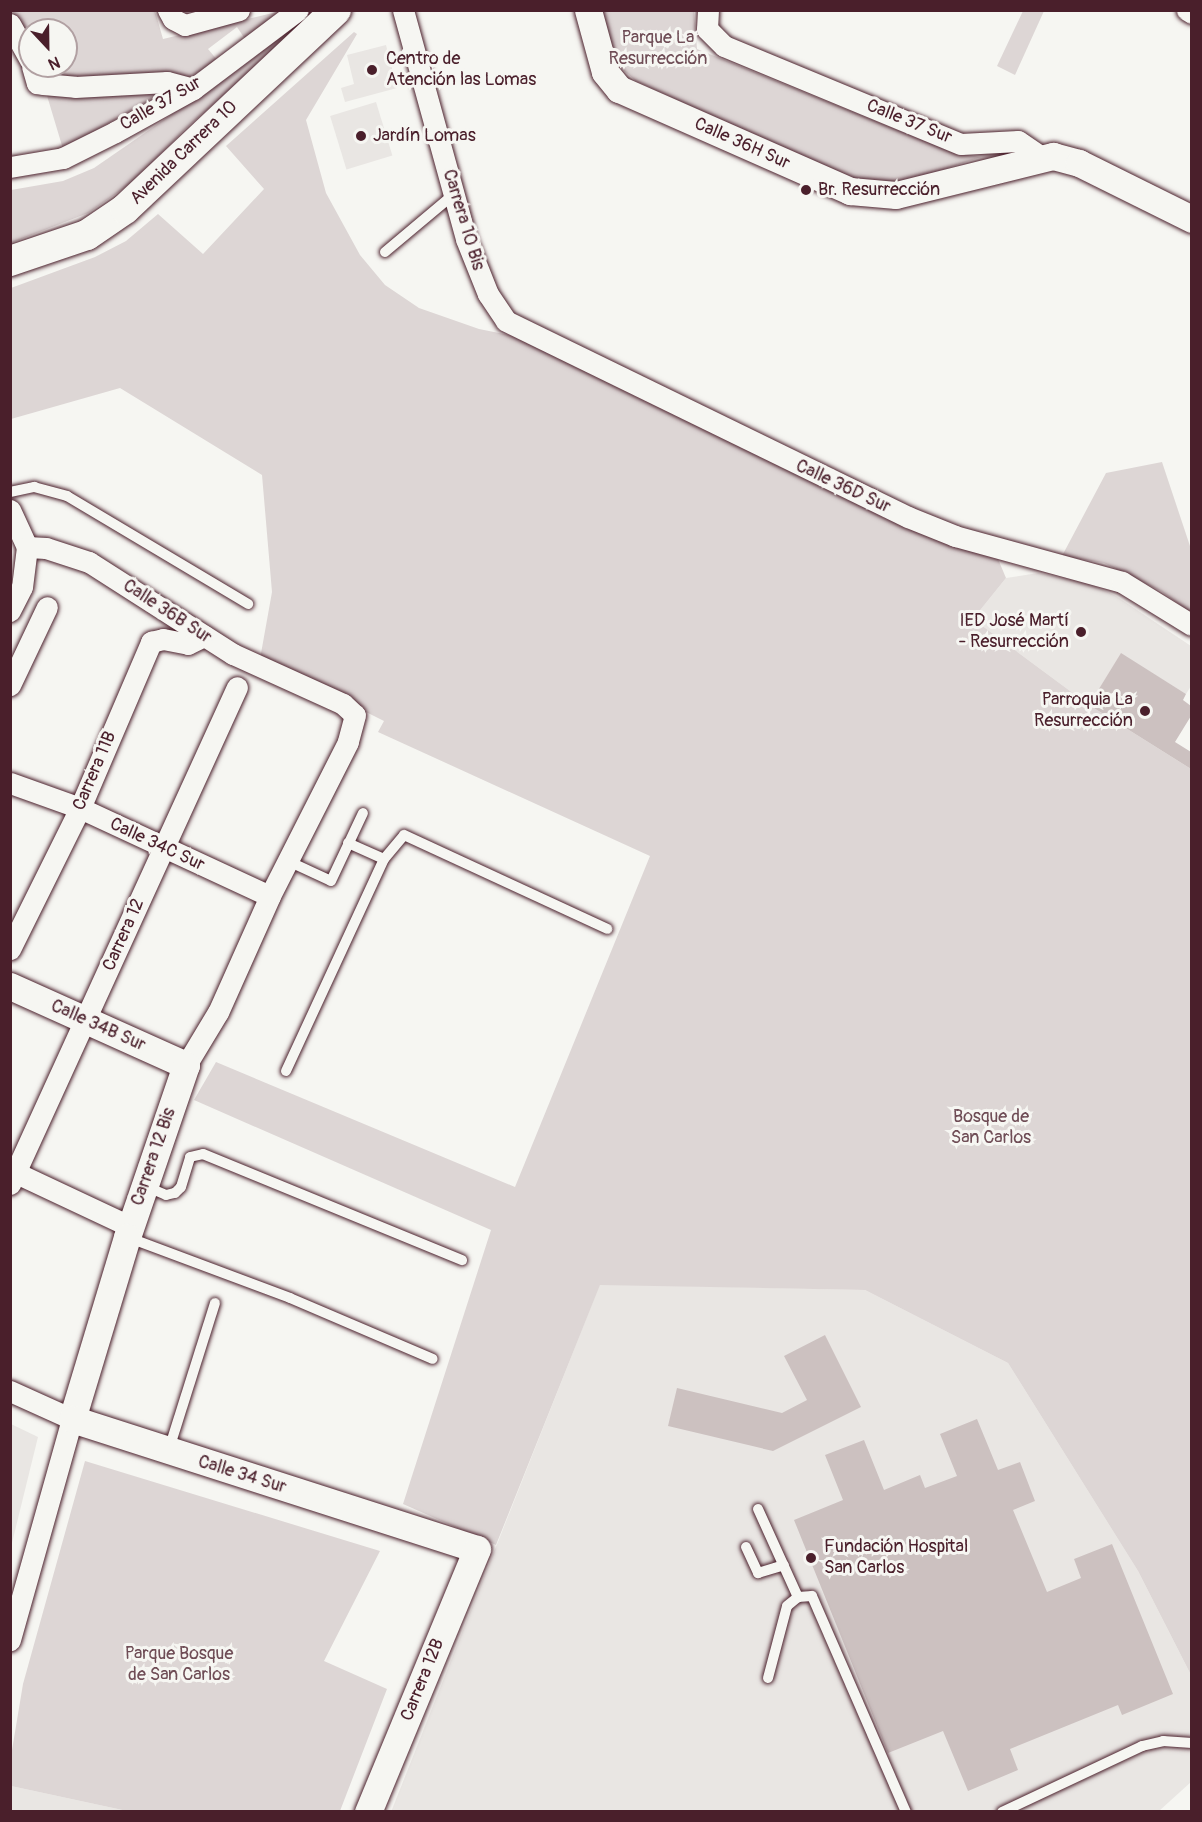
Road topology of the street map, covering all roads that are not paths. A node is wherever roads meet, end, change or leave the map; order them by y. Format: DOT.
graph roads {
  1 [pos="239,10"];
  2 [pos="298,10"];
  3 [pos="336,10"];
  4 [pos="403,10"];
  5 [pos="588,10"];
  6 [pos="1187,10"];
  7 [pos="1191,13"];
  8 [pos="707,16"];
  9 [pos="174,17"];
  10 [pos="10,24"];
  11 [pos="18,38"];
  12 [pos="44,78"];
  13 [pos="193,89"];
  14 [pos="1040,156"];
  15 [pos="10,167"];
  16 [pos="454,194"];
  17 [pos="1191,219"];
  18 [pos="385,252"];
  19 [pos="10,261"];
  20 [pos="506,321"];
  21 [pos="10,492"];
  22 [pos="10,510"];
  23 [pos="27,547"];
  24 [pos="248,604"];
  25 [pos="47,607"];
  26 [pos="10,611"];
  27 [pos="1191,625"];
  28 [pos="204,636"];
  29 [pos="10,685"];
  30 [pos="237,687"];
  31 [pos="343,704"];
  32 [pos="10,783"];
  33 [pos="80,808"];
  34 [pos="363,813"];
  35 [pos="348,843"];
  36 [pos="163,848"];
  37 [pos="384,859"];
  38 [pos="288,861"];
  39 [pos="270,896"];
  40 [pos="607,929"];
  41 [pos="10,949"];
  42 [pos="10,986"];
  43 [pos="85,1020"];
  44 [pos="186,1065"];
  45 [pos="286,1071"];
  46 [pos="12,1176"];
  47 [pos="144,1186"];
  48 [pos="129,1232"];
  49 [pos="462,1260"];
  50 [pos="216,1304"];
  51 [pos="433,1359"];
  52 [pos="10,1391"];
  53 [pos="72,1419"];
  54 [pos="167,1452"];
  55 [pos="759,1509"];
  56 [pos="746,1547"];
  57 [pos="477,1549"];
  58 [pos="784,1565"];
  59 [pos="798,1597"];
  60 [pos="10,1640"];
  61 [pos="768,1678"];
  62 [pos="1191,1743"];
  63 [pos="369,1812"];
  64 [pos="906,1812"];
  65 [pos="1002,1812"];
  1 -- 9 [label="street"];
  2 -- 13 [label="street, Calle 37 Sur"];
  3 -- 19 [label="main road, Avenida Carrera 10"];
  4 -- 16 [label="street, Carrera 10 Bis"];
  5 -- 14 [label="street, Calle 36H Sur"];
  6 -- 7 [label="street"];
  8 -- 14 [label="street, Calle 37 Sur"];
  10 -- 11 [label="street"];
  12 -- 13 [label="street"];
  13 -- 15 [label="street, Calle 37 Sur"];
  14 -- 17 [label="street, Calle 37 Sur"];
  16 -- 18 [label="lane"];
  16 -- 20 [label="street, Carrera 10 Bis"];
  20 -- 27 [label="street, Calle 36D Sur"];
  21 -- 24 [label="lane"];
  22 -- 23 [label="street"];
  23 -- 26 [label="street"];
  23 -- 28 [label="street, Calle 36B Sur"];
  25 -- 29 [label="street"];
  28 -- 31 [label="street, Calle 36B Sur"];
  28 -- 33 [label="street, Carrera 11B"];
  30 -- 36 [label="street, Carrera 12"];
  31 -- 38 [label="street, Carrera 12 Bis"];
  32 -- 33 [label="street, Calle 34C Sur"];
  33 -- 36 [label="street, Calle 34C Sur"];
  33 -- 41 [label="street, Carrera 11B"];
  34 -- 35 [label="lane"];
  35 -- 37 [label="lane"];
  35 -- 38 [label="lane"];
  36 -- 39 [label="street, Calle 34C Sur"];
  36 -- 43 [label="street, Carrera 12"];
  37 -- 40 [label="lane"];
  37 -- 45 [label="lane"];
  38 -- 39 [label="street, Carrera 12 Bis"];
  39 -- 44 [label="street, Carrera 12 Bis"];
  42 -- 43 [label="street, Calle 34B Sur"];
  43 -- 44 [label="street, Calle 34B Sur"];
  43 -- 46 [label="street, Carrera 12"];
  44 -- 47 [label="street, Carrera 12 Bis"];
  46 -- 48 [label="street"];
  47 -- 48 [label="street, Carrera 12 Bis"];
  47 -- 49 [label="lane"];
  48 -- 51 [label="lane"];
  48 -- 53 [label="street, Carrera 12 Bis"];
  50 -- 54 [label="lane"];
  52 -- 53 [label="street, Calle 34 Sur"];
  53 -- 54 [label="street, Calle 34 Sur"];
  53 -- 60 [label="street, Carrera 12 Bis"];
  54 -- 57 [label="street, Calle 34 Sur"];
  55 -- 58 [label="lane"];
  56 -- 58 [label="lane"];
  57 -- 63 [label="street, Carrera 12B"];
  58 -- 59 [label="lane"];
  59 -- 61 [label="lane"];
  59 -- 64 [label="lane"];
  62 -- 65 [label="lane"];
}
